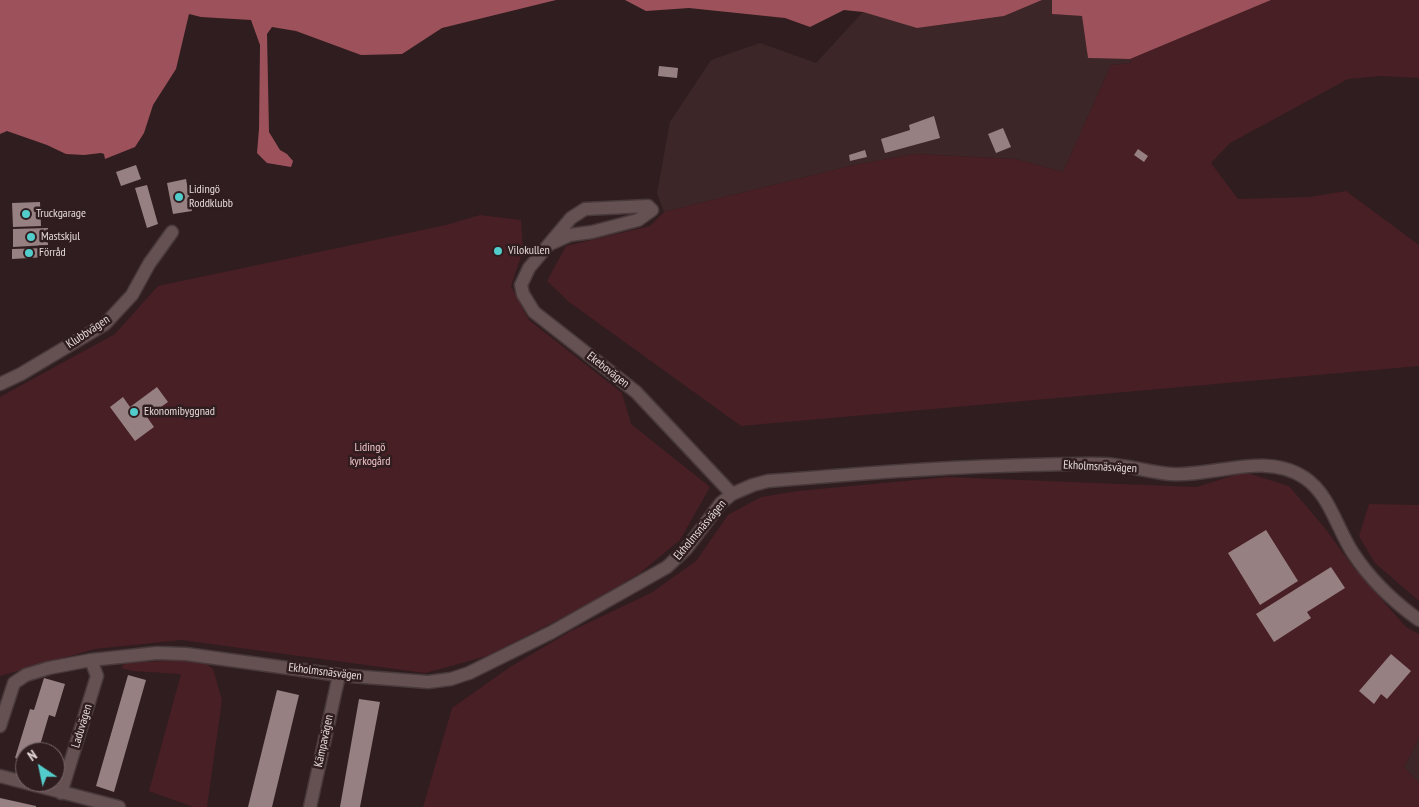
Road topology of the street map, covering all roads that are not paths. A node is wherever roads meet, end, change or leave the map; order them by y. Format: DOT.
graph roads {
  1 [pos="172,232"];
  2 [pos="550,244"];
  3 [pos="0,384"];
  4 [pos="732,494"];
  5 [pos="1419,620"];
  6 [pos="91,660"];
  7 [pos="339,675"];
  8 [pos="0,726"];
  9 [pos="0,776"];
  10 [pos="61,793"];
  11 [pos="119,807"];
  12 [pos="310,807"];
  1 -- 3 [label="street, Klubbvägen"];
  2 -- 2 [label="street, Ekebovägen"];
  2 -- 4 [label="street, Ekebovägen"];
  4 -- 5 [label="street, Ekholmsnäsvägen"];
  4 -- 7 [label="street, Ekholmsnäsvägen"];
  6 -- 7 [label="street, Ekholmsnäsvägen"];
  6 -- 8 [label="street, Ekholmsnäsvägen"];
  6 -- 10 [label="street, Laduvägen"];
  7 -- 12 [label="street, Kämpavägen"];
  9 -- 10 [label="street"];
  10 -- 11 [label="street"];
}
